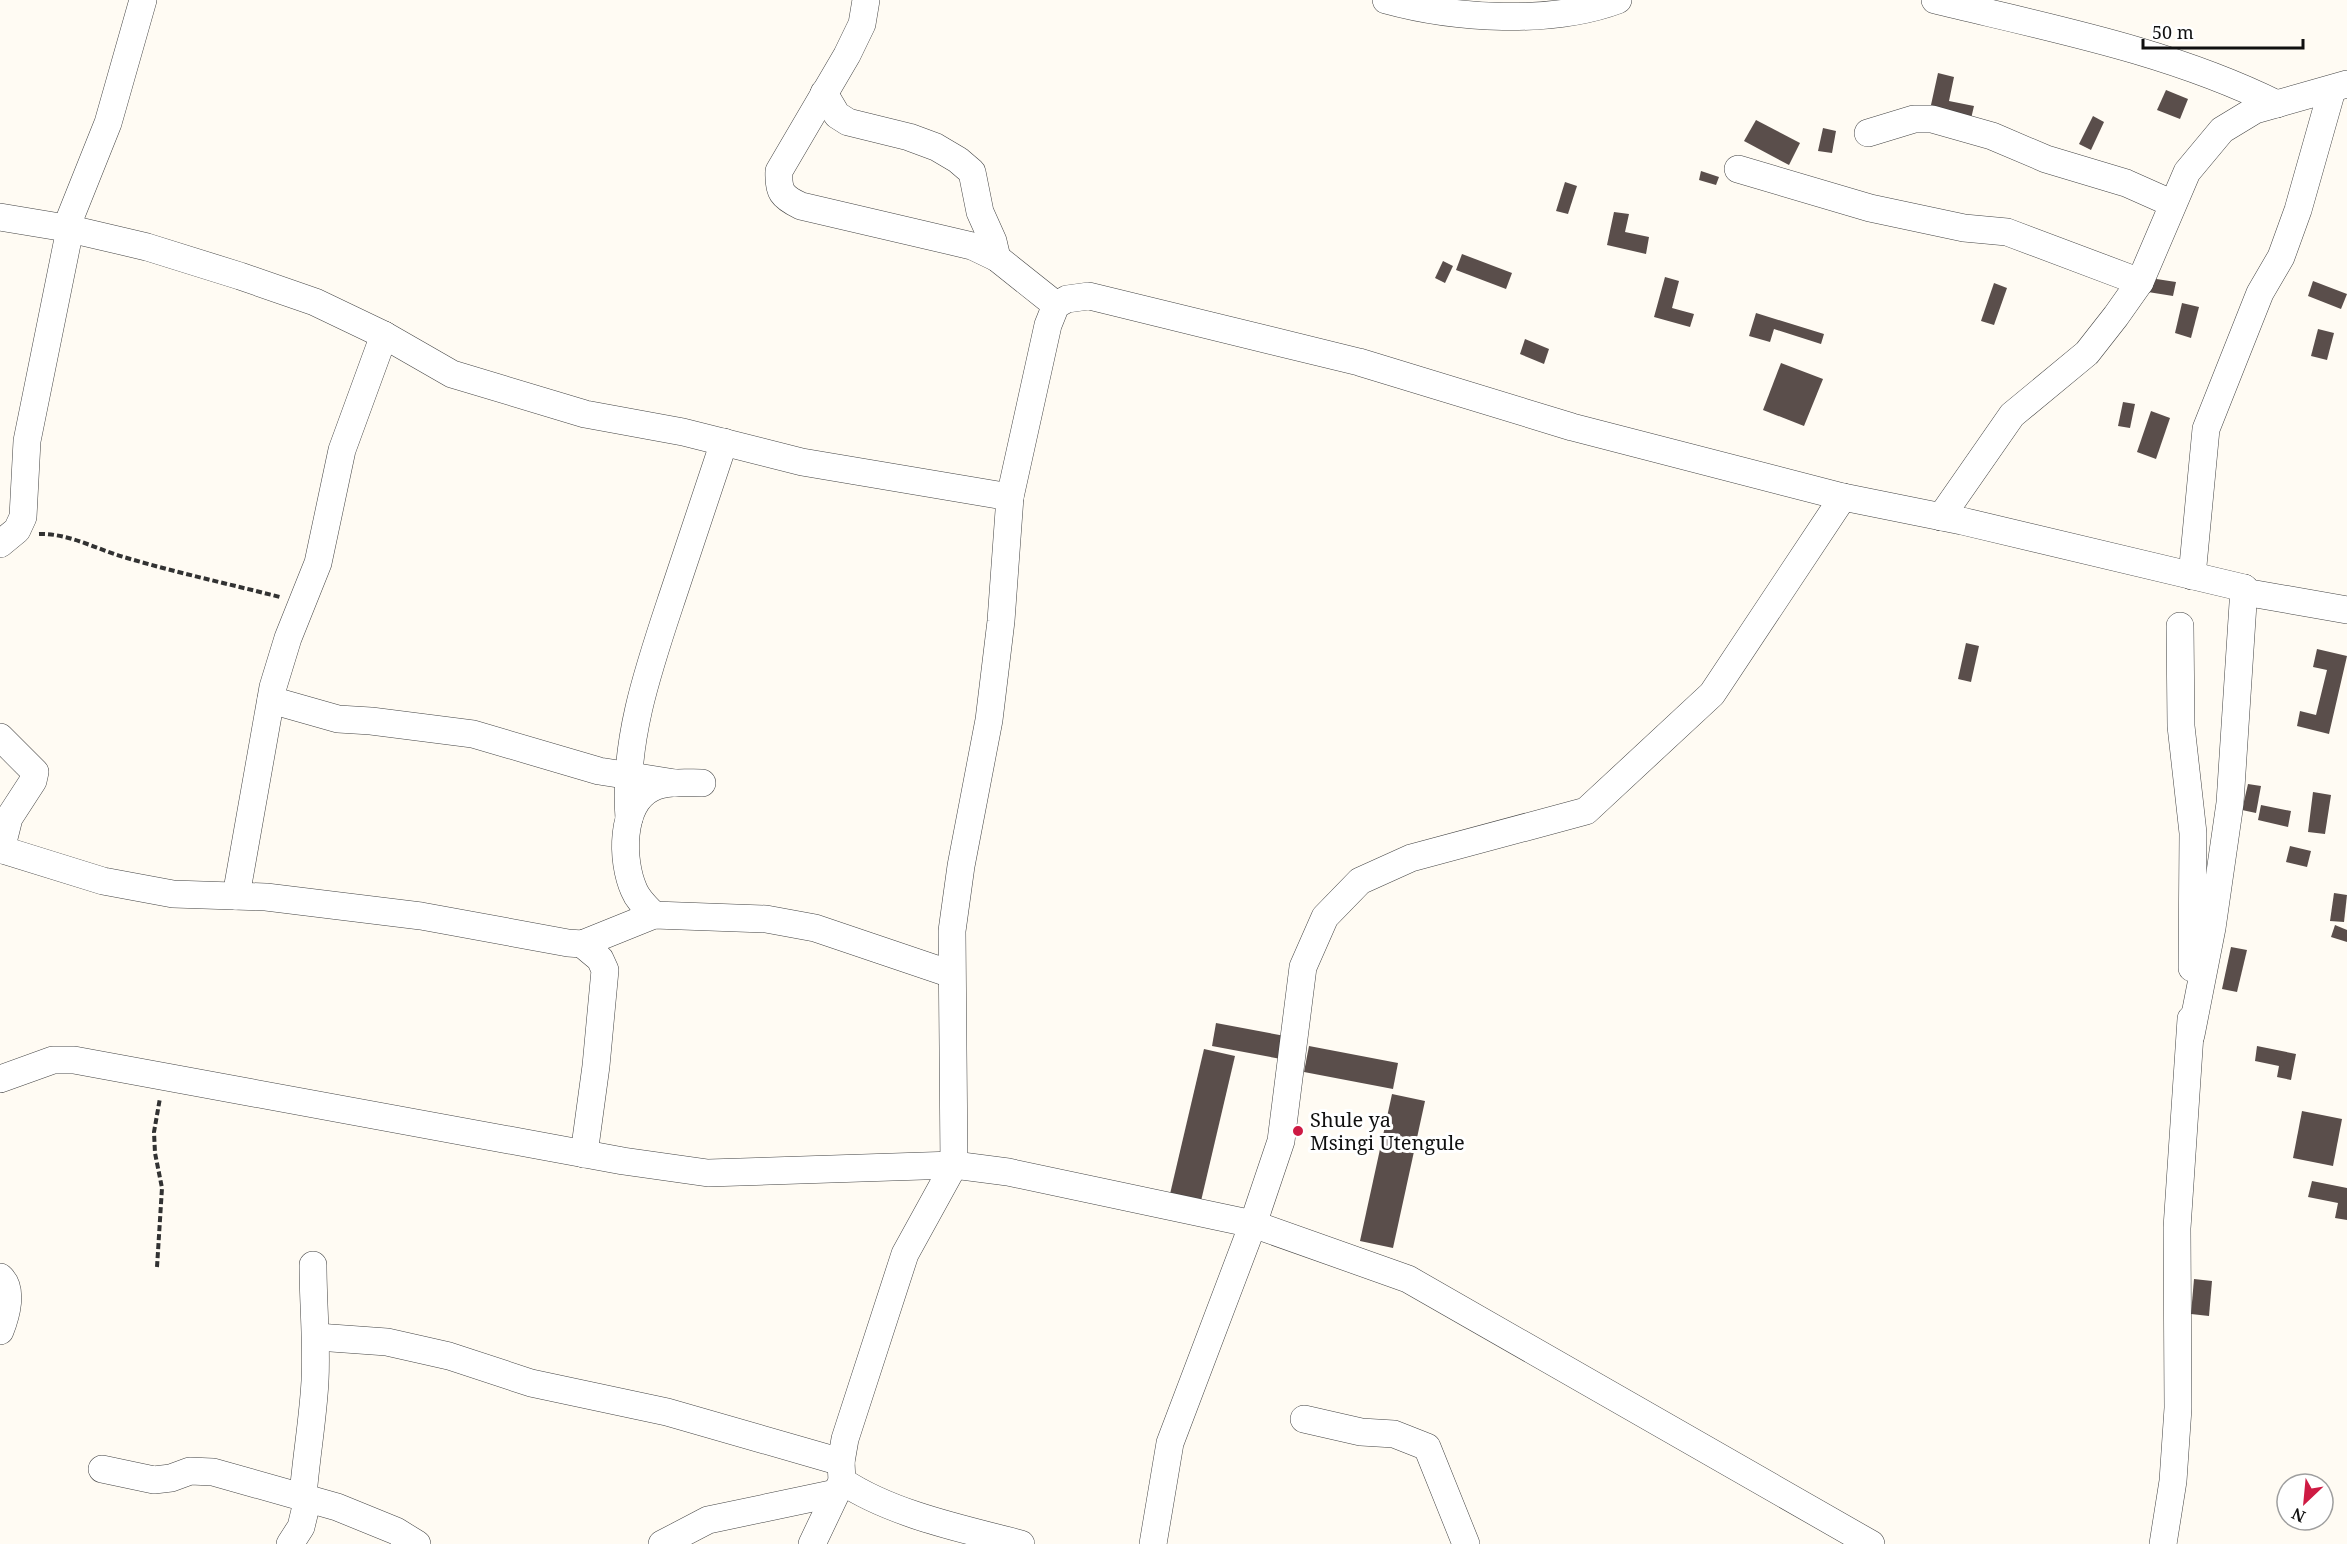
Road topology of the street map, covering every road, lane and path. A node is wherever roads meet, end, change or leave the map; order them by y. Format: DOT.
graph roads {
  1 [pos="143,0"];
  2 [pos="866,0"];
  3 [pos="1386,0"];
  4 [pos="1618,0"];
  5 [pos="1935,0"];
  6 [pos="2339,87"];
  7 [pos="824,93"];
  8 [pos="2277,104"];
  9 [pos="1868,133"];
  10 [pos="1738,169"];
  11 [pos="2172,203"];
  12 [pos="0,217"];
  13 [pos="68,228"];
  14 [pos="997,258"];
  15 [pos="2140,282"];
  16 [pos="1056,305"];
  17 [pos="384,335"];
  18 [pos="724,442"];
  19 [pos="1010,497"];
  20 [pos="1843,497"];
  21 [pos="1941,517"];
  22 [pos="9,537"];
  23 [pos="2192,576"];
  24 [pos="2244,588"];
  25 [pos="304,603"];
  26 [pos="2347,610"];
  27 [pos="2180,626"];
  28 [pos="271,700"];
  29 [pos="0,737"];
  30 [pos="628,775"];
  31 [pos="675,783"];
  32 [pos="702,783"];
  33 [pos="629,818"];
  34 [pos="0,850"];
  35 [pos="236,896"];
  36 [pos="654,915"];
  37 [pos="582,944"];
  38 [pos="951,974"];
  39 [pos="2191,1035"];
  40 [pos="158,1075"];
  41 [pos="0,1078"];
  42 [pos="584,1154"];
  43 [pos="954,1165"];
  44 [pos="1253,1224"];
  45 [pos="313,1265"];
  46 [pos="157,1267"];
  47 [pos="0,1277"];
  48 [pos="0,1331"];
  49 [pos="317,1337"];
  50 [pos="1304,1419"];
  51 [pos="102,1469"];
  52 [pos="840,1479"];
  53 [pos="306,1497"];
  54 [pos="290,1544"];
  55 [pos="417,1544"];
  56 [pos="662,1544"];
  57 [pos="812,1544"];
  58 [pos="1021,1544"];
  59 [pos="1153,1544"];
  60 [pos="1466,1544"];
  61 [pos="1871,1544"];
  62 [pos="2163,1544"];
  1 -- 13 [label="street"];
  2 -- 7 [label="street"];
  3 -- 4 [label="street"];
  5 -- 8 [label="street"];
  6 -- 8 [label="street"];
  6 -- 23 [label="street"];
  7 -- 14 [label="street"];
  7 -- 14 [label="street"];
  8 -- 11 [label="street"];
  9 -- 11 [label="street"];
  10 -- 15 [label="street"];
  11 -- 15 [label="street"];
  12 -- 13 [label="street"];
  13 -- 17 [label="street"];
  13 -- 22 [label="street"];
  14 -- 16 [label="street"];
  15 -- 21 [label="street"];
  16 -- 19 [label="street"];
  16 -- 20 [label="street"];
  17 -- 18 [label="street"];
  17 -- 25 [label="street"];
  18 -- 19 [label="street"];
  18 -- 30 [label="street"];
  19 -- 38 [label="street"];
  20 -- 21 [label="street"];
  20 -- 44 [label="street"];
  21 -- 23 [label="street"];
  22 -- 25 [label="path"];
  23 -- 24 [label="street"];
  24 -- 26 [label="street"];
  24 -- 39 [label="street"];
  25 -- 28 [label="street"];
  27 -- 39 [label="street"];
  28 -- 30 [label="street"];
  28 -- 35 [label="street"];
  29 -- 34 [label="street"];
  30 -- 31 [label="street"];
  30 -- 33 [label="street"];
  31 -- 32 [label="street"];
  31 -- 33 [label="street"];
  33 -- 36 [label="street"];
  34 -- 35 [label="street"];
  35 -- 37 [label="street"];
  36 -- 37 [label="street"];
  36 -- 38 [label="street"];
  37 -- 42 [label="street"];
  38 -- 43 [label="street"];
  39 -- 62 [label="street"];
  40 -- 41 [label="street"];
  40 -- 42 [label="street"];
  40 -- 46 [label="path"];
  42 -- 43 [label="street"];
  43 -- 44 [label="street"];
  43 -- 52 [label="street"];
  44 -- 59 [label="street"];
  44 -- 61 [label="street"];
  45 -- 49 [label="street"];
  47 -- 48 [label="street"];
  49 -- 52 [label="street"];
  49 -- 53 [label="street"];
  50 -- 60 [label="street"];
  51 -- 53 [label="street"];
  52 -- 56 [label="street"];
  52 -- 57 [label="street"];
  52 -- 58 [label="street"];
  53 -- 54 [label="street"];
  53 -- 55 [label="street"];
}
